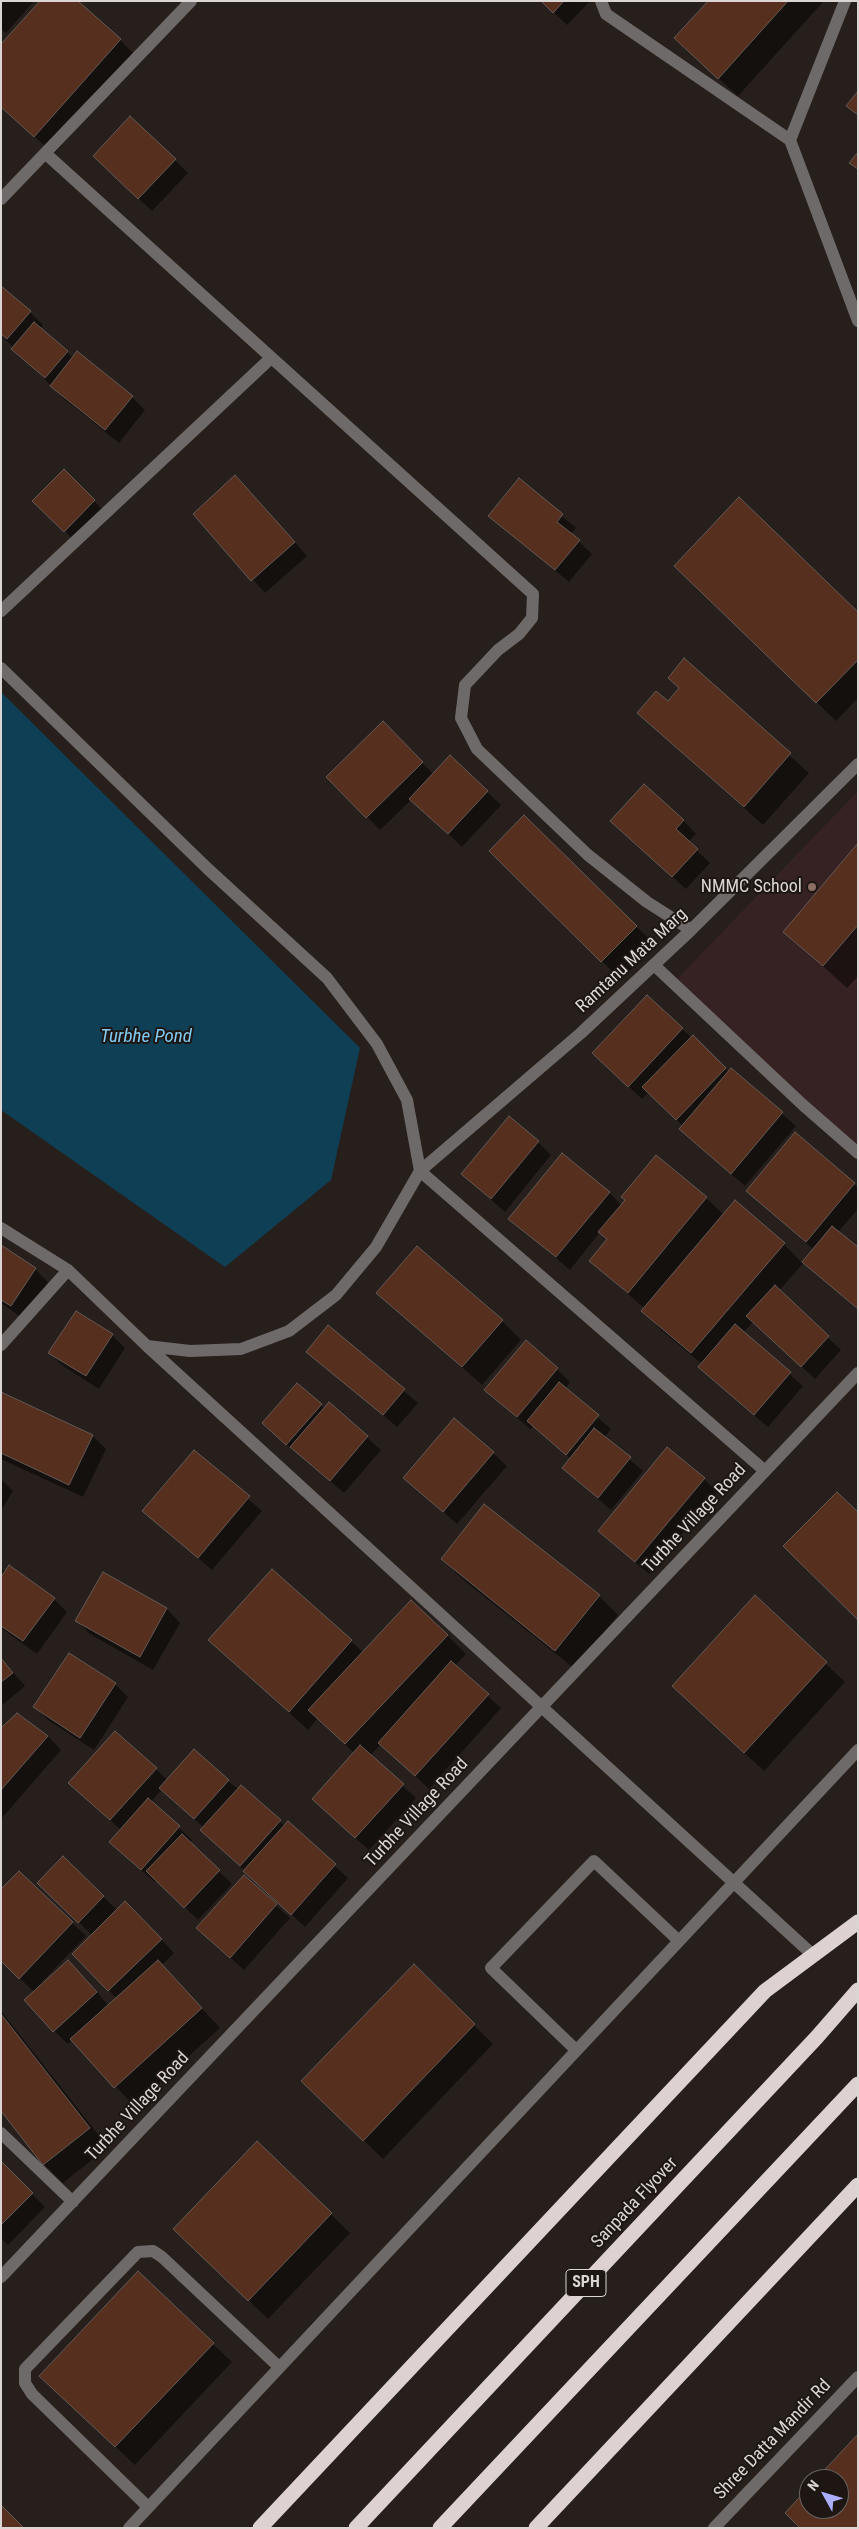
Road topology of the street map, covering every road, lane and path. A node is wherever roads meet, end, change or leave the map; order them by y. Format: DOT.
graph roads {
  1 [pos="191,1"];
  2 [pos="601,1"];
  3 [pos="846,1"];
  4 [pos="790,140"];
  5 [pos="45,153"];
  6 [pos="1,199"];
  7 [pos="858,321"];
  8 [pos="272,358"];
  9 [pos="1,611"];
  10 [pos="1,668"];
  11 [pos="858,764"];
  12 [pos="691,930"];
  13 [pos="654,964"];
  14 [pos="858,1153"];
  15 [pos="420,1172"];
  16 [pos="1,1228"];
  17 [pos="68,1270"];
  18 [pos="1,1346"];
  19 [pos="147,1346"];
  20 [pos="858,1373"];
  21 [pos="765,1471"];
  22 [pos="542,1707"];
  23 [pos="858,1750"];
  24 [pos="733,1882"];
  25 [pos="858,1922"];
  26 [pos="679,1941"];
  27 [pos="813,1955"];
  28 [pos="858,1990"];
  29 [pos="576,2050"];
  30 [pos="858,2084"];
  31 [pos="1,2133"];
  32 [pos="858,2186"];
  33 [pos="73,2202"];
  34 [pos="1,2277"];
  35 [pos="279,2367"];
  36 [pos="858,2376"];
  37 [pos="148,2507"];
  38 [pos="129,2528"];
  39 [pos="260,2528"];
  40 [pos="356,2528"];
  41 [pos="440,2528"];
  42 [pos="536,2528"];
  43 [pos="714,2528"];
  1 -- 5 [label="street"];
  2 -- 4 [label="street"];
  3 -- 4 [label="street"];
  4 -- 7 [label="street"];
  5 -- 6 [label="street"];
  5 -- 8 [label="street"];
  8 -- 9 [label="street"];
  8 -- 12 [label="street"];
  10 -- 15 [label="street"];
  11 -- 12 [label="street, Ramtanu Mata Marg"];
  12 -- 13 [label="street, Ramtanu Mata Marg"];
  13 -- 14 [label="street"];
  13 -- 15 [label="street, Ramtanu Mata Marg"];
  15 -- 19 [label="street, Ramtanu Mata Marg"];
  15 -- 21 [label="street"];
  16 -- 17 [label="street"];
  17 -- 18 [label="street"];
  17 -- 19 [label="street"];
  19 -- 22 [label="street"];
  20 -- 21 [label="street, Turbhe Village Road"];
  21 -- 22 [label="street, Turbhe Village Road"];
  22 -- 24 [label="street"];
  22 -- 33 [label="street, Turbhe Village Road"];
  23 -- 24 [label="street"];
  24 -- 26 [label="street"];
  24 -- 27 [label="street"];
  25 -- 27 [label="highway"];
  26 -- 29 [label="street"];
  26 -- 29 [label="street"];
  27 -- 39 [label="highway"];
  28 -- 40 [label="highway, Sanpada Flyover / SPH"];
  29 -- 35 [label="street"];
  30 -- 41 [label="highway"];
  31 -- 33 [label="street"];
  32 -- 42 [label="highway"];
  33 -- 34 [label="street, Turbhe Village Road"];
  35 -- 37 [label="street"];
  35 -- 37 [label="street"];
  36 -- 43 [label="street, Shree Datta Mandir Rd"];
  37 -- 38 [label="street"];
}
